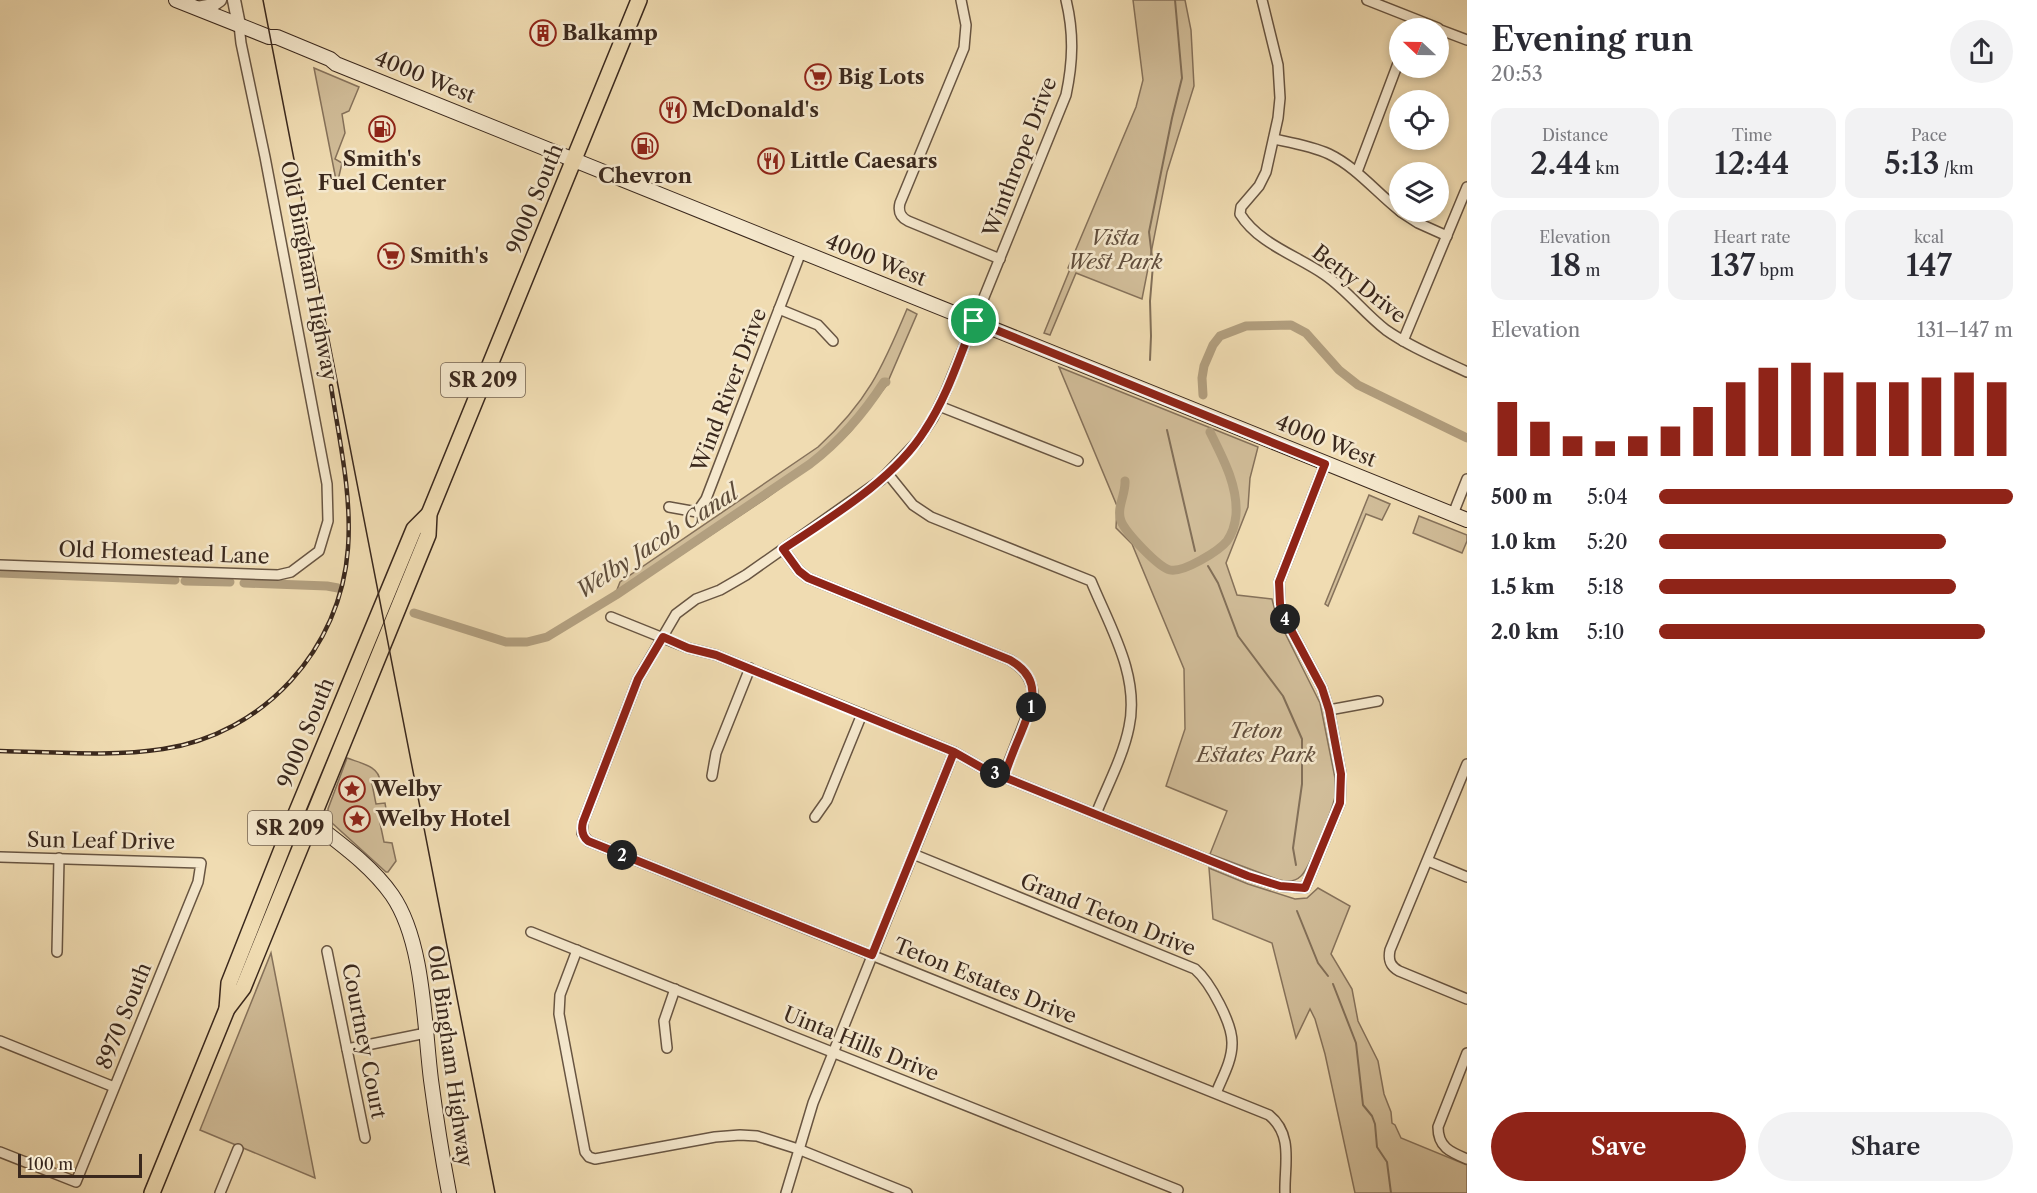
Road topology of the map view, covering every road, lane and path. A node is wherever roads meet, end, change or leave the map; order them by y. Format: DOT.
graph roads {
  1 [pos="176,0"];
  2 [pos="220,0"];
  3 [pos="234,0"];
  4 [pos="639,0"];
  5 [pos="961,0"];
  6 [pos="1066,0"];
  7 [pos="1262,0"];
  8 [pos="1367,0"];
  9 [pos="197,8"];
  10 [pos="1401,18"];
  11 [pos="239,25"];
  12 [pos="1449,33"];
  13 [pos="1467,40"];
  14 [pos="1392,78"];
  15 [pos="1274,139"];
  16 [pos="573,159"];
  17 [pos="1357,172"];
  18 [pos="1467,187"];
  19 [pos="1389,201"];
  20 [pos="1415,222"];
  21 [pos="1447,236"];
  22 [pos="801,252"];
  23 [pos="1000,259"];
  24 [pos="779,309"];
  25 [pos="974,321"];
  26 [pos="833,341"];
  27 [pos="1403,341"];
  28 [pos="1467,372"];
  29 [pos="939,406"];
  30 [pos="1078,461"];
  31 [pos="1325,464"];
  32 [pos="888,474"];
  33 [pos="1467,479"];
  34 [pos="669,507"];
  35 [pos="429,514"];
  36 [pos="1453,514"];
  37 [pos="1467,520"];
  38 [pos="783,549"];
  39 [pos="318,551"];
  40 [pos="0,565"];
  41 [pos="611,617"];
  42 [pos="663,637"];
  43 [pos="363,649"];
  44 [pos="750,668"];
  45 [pos="1378,701"];
  46 [pos="1329,710"];
  47 [pos="862,714"];
  48 [pos="954,752"];
  49 [pos="1467,764"];
  50 [pos="712,776"];
  51 [pos="1004,777"];
  52 [pos="1096,814"];
  53 [pos="815,817"];
  54 [pos="311,821"];
  55 [pos="913,854"];
  56 [pos="0,857"];
  57 [pos="59,858"];
  58 [pos="1428,861"];
  59 [pos="201,863"];
  60 [pos="1467,877"];
  61 [pos="531,932"];
  62 [pos="577,950"];
  63 [pos="327,951"];
  64 [pos="57,952"];
  65 [pos="872,955"];
  66 [pos="675,989"];
  67 [pos="1467,999"];
  68 [pos="227,1009"];
  69 [pos="426,1033"];
  70 [pos="0,1041"];
  71 [pos="668,1048"];
  72 [pos="347,1049"];
  73 [pos="833,1052"];
  74 [pos="1467,1053"];
  75 [pos="114,1087"];
  76 [pos="1216,1093"];
  77 [pos="365,1138"];
  78 [pos="238,1149"];
  79 [pos="798,1149"];
  80 [pos="0,1152"];
  81 [pos="1467,1159"];
  82 [pos="1177,1191"];
  83 [pos="152,1193"];
  84 [pos="220,1193"];
  85 [pos="449,1193"];
  86 [pos="786,1193"];
  87 [pos="907,1193"];
  88 [pos="1285,1193"];
  1 -- 9 [label="main road, 4000 West"];
  2 -- 9 [label="street"];
  3 -- 11 [label="street, Old Bingham Highway"];
  4 -- 16 [label="main road, 9000 South / SR 209"];
  5 -- 23 [label="street"];
  6 -- 23 [label="street, Winthrope Drive"];
  7 -- 15 [label="street"];
  8 -- 10 [label="street"];
  9 -- 11 [label="main road, 4000 West"];
  11 -- 16 [label="main road, 4000 West"];
  11 -- 39 [label="street, Old Bingham Highway"];
  12 -- 13 [label="street"];
  14 -- 17 [label="street"];
  15 -- 17 [label="street"];
  15 -- 27 [label="street, Betty Drive"];
  16 -- 22 [label="main road, 4000 West"];
  16 -- 35 [label="main road, 9000 South / SR 209"];
  17 -- 19 [label="street"];
  18 -- 21 [label="street"];
  20 -- 21 [label="street"];
  21 -- 27 [label="street"];
  22 -- 24 [label="street, Wind River Drive"];
  22 -- 25 [label="main road, 4000 West"];
  23 -- 25 [label="street, Winthrope Drive"];
  24 -- 26 [label="street"];
  24 -- 34 [label="street, Wind River Drive"];
  25 -- 29 [label="street, Teton Estates Drive"];
  25 -- 31 [label="main road, 4000 West"];
  27 -- 28 [label="street, Betty Drive"];
  29 -- 30 [label="street"];
  29 -- 32 [label="street, Teton Estates Drive"];
  31 -- 36 [label="main road, 4000 West"];
  31 -- 46 [label="street"];
  32 -- 38 [label="street, Teton Estates Drive"];
  32 -- 52 [label="street"];
  33 -- 36 [label="street"];
  35 -- 43 [label="main road, 9000 South / SR 209"];
  35 -- 54 [label="main road, 9000 South / SR 209"];
  36 -- 37 [label="main road, 4000 West"];
  38 -- 42 [label="street, Teton Estates Drive"];
  38 -- 51 [label="street"];
  39 -- 40 [label="street, Old Homestead Lane"];
  41 -- 42 [label="street"];
  42 -- 44 [label="street"];
  42 -- 65 [label="street, Teton Estates Drive"];
  43 -- 54 [label="main road"];
  43 -- 68 [label="main road, 9000 South / SR 209"];
  44 -- 47 [label="street"];
  44 -- 50 [label="street"];
  45 -- 46 [label="street"];
  46 -- 52 [label="street"];
  47 -- 48 [label="street"];
  47 -- 53 [label="street"];
  48 -- 51 [label="street"];
  48 -- 55 [label="street"];
  49 -- 58 [label="street"];
  51 -- 52 [label="street"];
  54 -- 68 [label="main road, 9000 South / SR 209"];
  54 -- 69 [label="main road, Old Bingham Highway"];
  55 -- 65 [label="street"];
  55 -- 76 [label="street, Grand Teton Drive"];
  56 -- 57 [label="street, Sun Leaf Drive"];
  57 -- 59 [label="street, Sun Leaf Drive"];
  57 -- 64 [label="street"];
  58 -- 60 [label="street"];
  58 -- 67 [label="street"];
  59 -- 75 [label="street, 8970 South"];
  61 -- 62 [label="street, Uinta Hills Drive"];
  62 -- 66 [label="street, Uinta Hills Drive"];
  62 -- 79 [label="street"];
  63 -- 72 [label="street, Courtney Court"];
  65 -- 73 [label="street"];
  65 -- 76 [label="street, Teton Estates Drive"];
  66 -- 71 [label="street"];
  66 -- 73 [label="street, Uinta Hills Drive"];
  68 -- 83 [label="main road, 9000 South / SR 209"];
  69 -- 72 [label="street"];
  69 -- 85 [label="main road, Old Bingham Highway"];
  70 -- 75 [label="street"];
  72 -- 77 [label="street, Courtney Court"];
  73 -- 79 [label="street"];
  73 -- 82 [label="street, Uinta Hills Drive"];
  74 -- 81 [label="street"];
  75 -- 80 [label="street, 8970 South"];
  76 -- 88 [label="street, Teton Estates Drive"];
  78 -- 84 [label="street"];
  79 -- 86 [label="street"];
  79 -- 87 [label="street"];
}
